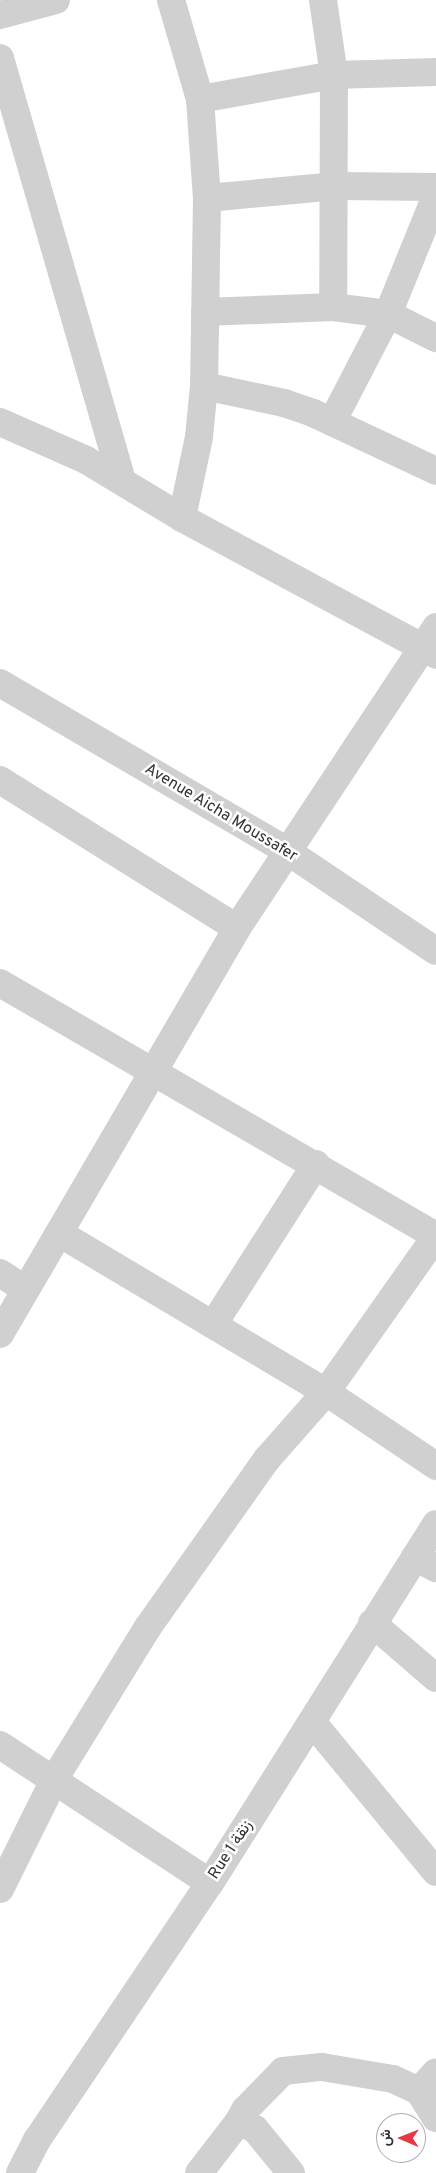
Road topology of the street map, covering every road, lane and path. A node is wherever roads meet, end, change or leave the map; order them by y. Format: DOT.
graph roads {
  1 [pos="56,0"];
  2 [pos="172,0"];
  3 [pos="323,0"];
  4 [pos="0,15"];
  5 [pos="0,58"];
  6 [pos="436,72"];
  7 [pos="334,75"];
  8 [pos="200,98"];
  9 [pos="336,186"];
  10 [pos="436,187"];
  11 [pos="207,198"];
  12 [pos="433,213"];
  13 [pos="333,307"];
  14 [pos="205,312"];
  15 [pos="388,314"];
  16 [pos="436,338"];
  17 [pos="204,386"];
  18 [pos="0,422"];
  19 [pos="332,422"];
  20 [pos="436,470"];
  21 [pos="122,482"];
  22 [pos="182,518"];
  23 [pos="432,643"];
  24 [pos="0,683"];
  25 [pos="0,780"];
  26 [pos="288,851"];
  27 [pos="237,928"];
  28 [pos="436,951"];
  29 [pos="0,983"];
  30 [pos="152,1070"];
  31 [pos="316,1164"];
  32 [pos="59,1233"];
  33 [pos="436,1236"];
  34 [pos="0,1272"];
  35 [pos="25,1289"];
  36 [pos="213,1325"];
  37 [pos="0,1334"];
  38 [pos="326,1392"];
  39 [pos="436,1466"];
  40 [pos="436,1524"];
  41 [pos="426,1563"];
  42 [pos="372,1623"];
  43 [pos="436,1678"];
  44 [pos="313,1723"];
  45 [pos="0,1745"];
  46 [pos="55,1778"];
  47 [pos="436,1872"];
  48 [pos="210,1883"];
  49 [pos="0,1889"];
  50 [pos="428,2082"];
  51 [pos="436,2118"];
  52 [pos="239,2121"];
  53 [pos="20,2173"];
  54 [pos="199,2173"];
  55 [pos="291,2173"];
  1 -- 4 [label="street"];
  2 -- 8 [label="street"];
  3 -- 7 [label="street"];
  5 -- 21 [label="street"];
  6 -- 7 [label="street"];
  7 -- 8 [label="street"];
  7 -- 9 [label="street"];
  8 -- 11 [label="street"];
  9 -- 10 [label="street"];
  9 -- 11 [label="street"];
  9 -- 13 [label="street"];
  11 -- 14 [label="street"];
  12 -- 15 [label="street"];
  13 -- 14 [label="street"];
  13 -- 15 [label="street"];
  14 -- 17 [label="street"];
  15 -- 16 [label="street"];
  15 -- 19 [label="street"];
  17 -- 19 [label="street"];
  17 -- 22 [label="street"];
  18 -- 21 [label="street"];
  19 -- 20 [label="street"];
  21 -- 22 [label="street"];
  22 -- 23 [label="street"];
  23 -- 26 [label="street"];
  24 -- 26 [label="street, Avenue Aicha Moussafer"];
  25 -- 27 [label="street"];
  26 -- 27 [label="street"];
  26 -- 28 [label="street, Avenue Aicha Moussafer"];
  27 -- 30 [label="street"];
  29 -- 30 [label="street"];
  30 -- 31 [label="street"];
  30 -- 32 [label="street"];
  31 -- 33 [label="street"];
  31 -- 36 [label="street"];
  32 -- 35 [label="street"];
  32 -- 36 [label="street"];
  33 -- 38 [label="street"];
  34 -- 35 [label="street"];
  35 -- 37 [label="street"];
  36 -- 38 [label="street"];
  38 -- 39 [label="street"];
  38 -- 46 [label="street"];
  40 -- 41 [label="street, Rue 1 زنقة"];
  41 -- 42 [label="street, Rue 1 زنقة"];
  42 -- 43 [label="street"];
  42 -- 44 [label="street, Rue 1 زنقة"];
  44 -- 47 [label="street"];
  44 -- 48 [label="street, Rue 1 زنقة"];
  45 -- 46 [label="street"];
  46 -- 48 [label="street"];
  46 -- 49 [label="street"];
  48 -- 53 [label="street, Rue 1 زنقة"];
  50 -- 51 [label="street"];
  50 -- 52 [label="street"];
  52 -- 54 [label="street"];
  52 -- 55 [label="street"];
}
